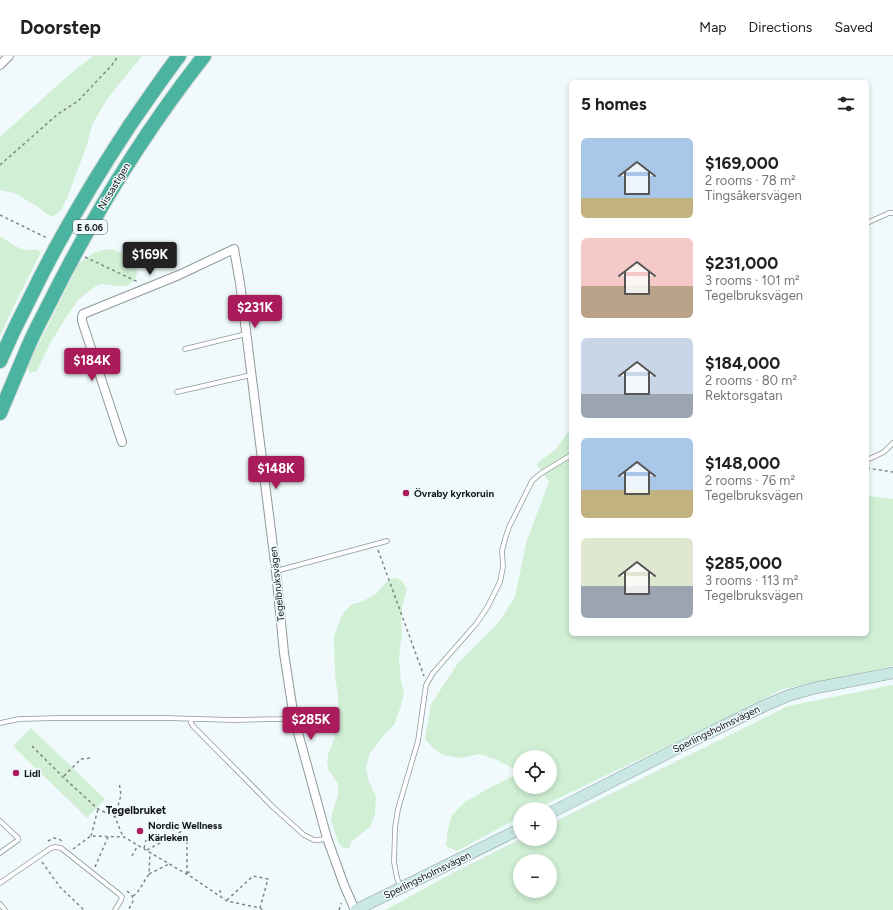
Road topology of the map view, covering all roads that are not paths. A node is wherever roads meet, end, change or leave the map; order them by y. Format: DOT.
graph roads {
  1 [pos="9,56"];
  2 [pos="179,56"];
  3 [pos="204,56"];
  4 [pos="0,66"];
  5 [pos="893,213"];
  6 [pos="869,222"];
  7 [pos="246,334"];
  8 [pos="185,349"];
  9 [pos="0,361"];
  10 [pos="251,375"];
  11 [pos="177,392"];
  12 [pos="0,413"];
  13 [pos="122,442"];
  14 [pos="893,443"];
  15 [pos="569,456"];
  16 [pos="869,459"];
  17 [pos="387,541"];
  18 [pos="276,571"];
  19 [pos="893,673"];
  20 [pos="294,718"];
  21 [pos="190,719"];
  22 [pos="0,723"];
  23 [pos="557,809"];
  24 [pos="0,821"];
  25 [pos="513,832"];
  26 [pos="327,838"];
  27 [pos="0,853"];
  28 [pos="0,883"];
  29 [pos="401,888"];
  30 [pos="0,904"];
  31 [pos="4,910"];
  32 [pos="115,910"];
  33 [pos="356,910"];
  1 -- 4 [label="street"];
  2 -- 9 [label="highway, Nissastigen / E 6.06"];
  3 -- 12 [label="highway, Nissastigen / E 6.06"];
  5 -- 6 [label="lane"];
  7 -- 8 [label="lane"];
  7 -- 10 [label="street, Tegelbruksvägen"];
  7 -- 13 [label="street, Tegelbruksvägen"];
  10 -- 11 [label="lane"];
  10 -- 18 [label="street, Tegelbruksvägen"];
  14 -- 16 [label="lane"];
  15 -- 29 [label="lane"];
  17 -- 18 [label="lane"];
  18 -- 20 [label="street, Tegelbruksvägen"];
  19 -- 23 [label="street, Sperlingsholmsvägen"];
  20 -- 21 [label="lane"];
  20 -- 26 [label="street, Tegelbruksvägen"];
  21 -- 22 [label="lane"];
  21 -- 26 [label="lane"];
  24 -- 27 [label="lane"];
  25 -- 29 [label="street, Sperlingsholmsvägen"];
  26 -- 33 [label="street, Tegelbruksvägen"];
  28 -- 32 [label="lane"];
  29 -- 33 [label="street, Sperlingsholmsvägen"];
  30 -- 31 [label="lane"];
}
